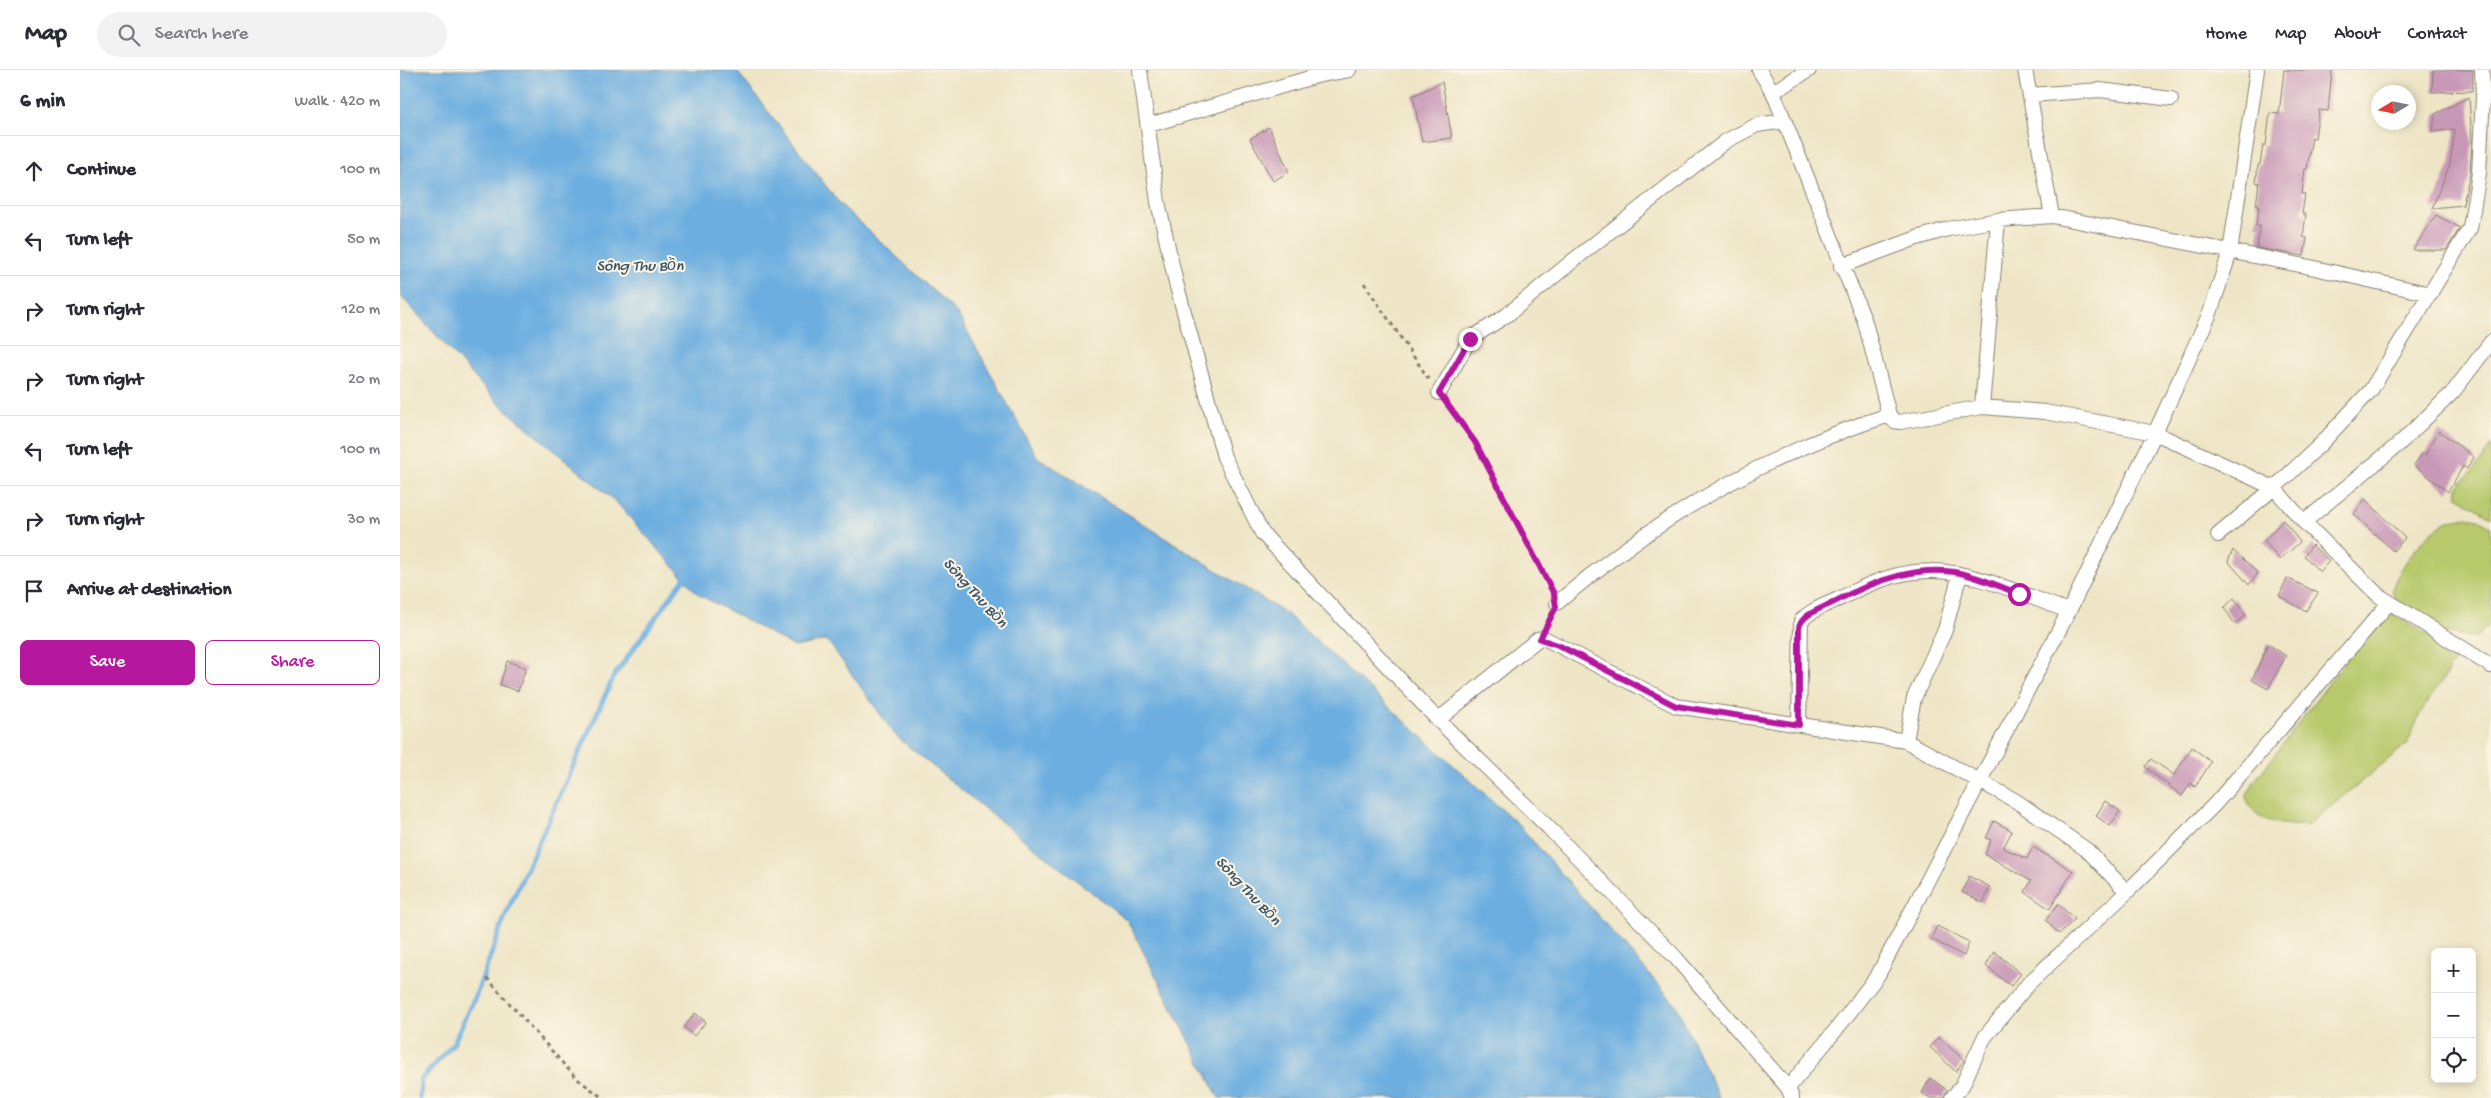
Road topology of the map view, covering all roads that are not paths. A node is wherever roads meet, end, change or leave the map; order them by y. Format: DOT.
graph roads {
  1 [pos="1140,70"];
  2 [pos="1349,70"];
  3 [pos="1760,70"];
  4 [pos="1809,70"];
  5 [pos="2025,70"];
  6 [pos="2257,70"];
  7 [pos="2482,70"];
  8 [pos="1773,92"];
  9 [pos="2030,95"];
  10 [pos="2171,99"];
  11 [pos="1785,121"];
  12 [pos="1149,125"];
  13 [pos="2052,216"];
  14 [pos="1998,220"];
  15 [pos="2230,252"];
  16 [pos="1841,266"];
  17 [pos="2431,294"];
  18 [pos="2491,342"];
  19 [pos="1439,393"];
  20 [pos="1982,407"];
  21 [pos="1889,415"];
  22 [pos="2155,434"];
  23 [pos="2274,488"];
  24 [pos="2304,522"];
  25 [pos="2218,535"];
  26 [pos="1960,574"];
  27 [pos="1556,603"];
  28 [pos="2389,603"];
  29 [pos="2069,611"];
  30 [pos="2491,666"];
  31 [pos="1438,720"];
  32 [pos="1799,725"];
  33 [pos="1906,741"];
  34 [pos="1979,782"];
  35 [pos="2126,892"];
  36 [pos="1790,1093"];
  37 [pos="1952,1098"];
  1 -- 12 [label="street"];
  2 -- 12 [label="street"];
  3 -- 8 [label="street"];
  4 -- 8 [label="street"];
  5 -- 9 [label="street"];
  6 -- 15 [label="street"];
  7 -- 17 [label="street"];
  8 -- 11 [label="street"];
  9 -- 10 [label="street"];
  9 -- 13 [label="street"];
  11 -- 16 [label="street"];
  11 -- 19 [label="street"];
  12 -- 31 [label="street"];
  13 -- 14 [label="street"];
  13 -- 15 [label="street"];
  14 -- 16 [label="street"];
  14 -- 20 [label="street"];
  15 -- 17 [label="street"];
  15 -- 22 [label="street"];
  16 -- 21 [label="street"];
  17 -- 23 [label="street"];
  18 -- 24 [label="street"];
  20 -- 21 [label="street"];
  20 -- 22 [label="street"];
  21 -- 27 [label="street"];
  22 -- 23 [label="street"];
  22 -- 29 [label="street"];
  23 -- 24 [label="street"];
  23 -- 25 [label="street"];
  24 -- 28 [label="street"];
  26 -- 29 [label="street"];
  26 -- 32 [label="street"];
  26 -- 33 [label="street"];
  28 -- 30 [label="street"];
  28 -- 35 [label="street"];
  29 -- 34 [label="street"];
  31 -- 32 [label="street"];
  31 -- 36 [label="street"];
  32 -- 33 [label="street"];
  33 -- 34 [label="street"];
  34 -- 35 [label="street"];
  34 -- 36 [label="street"];
  35 -- 37 [label="street"];
}
